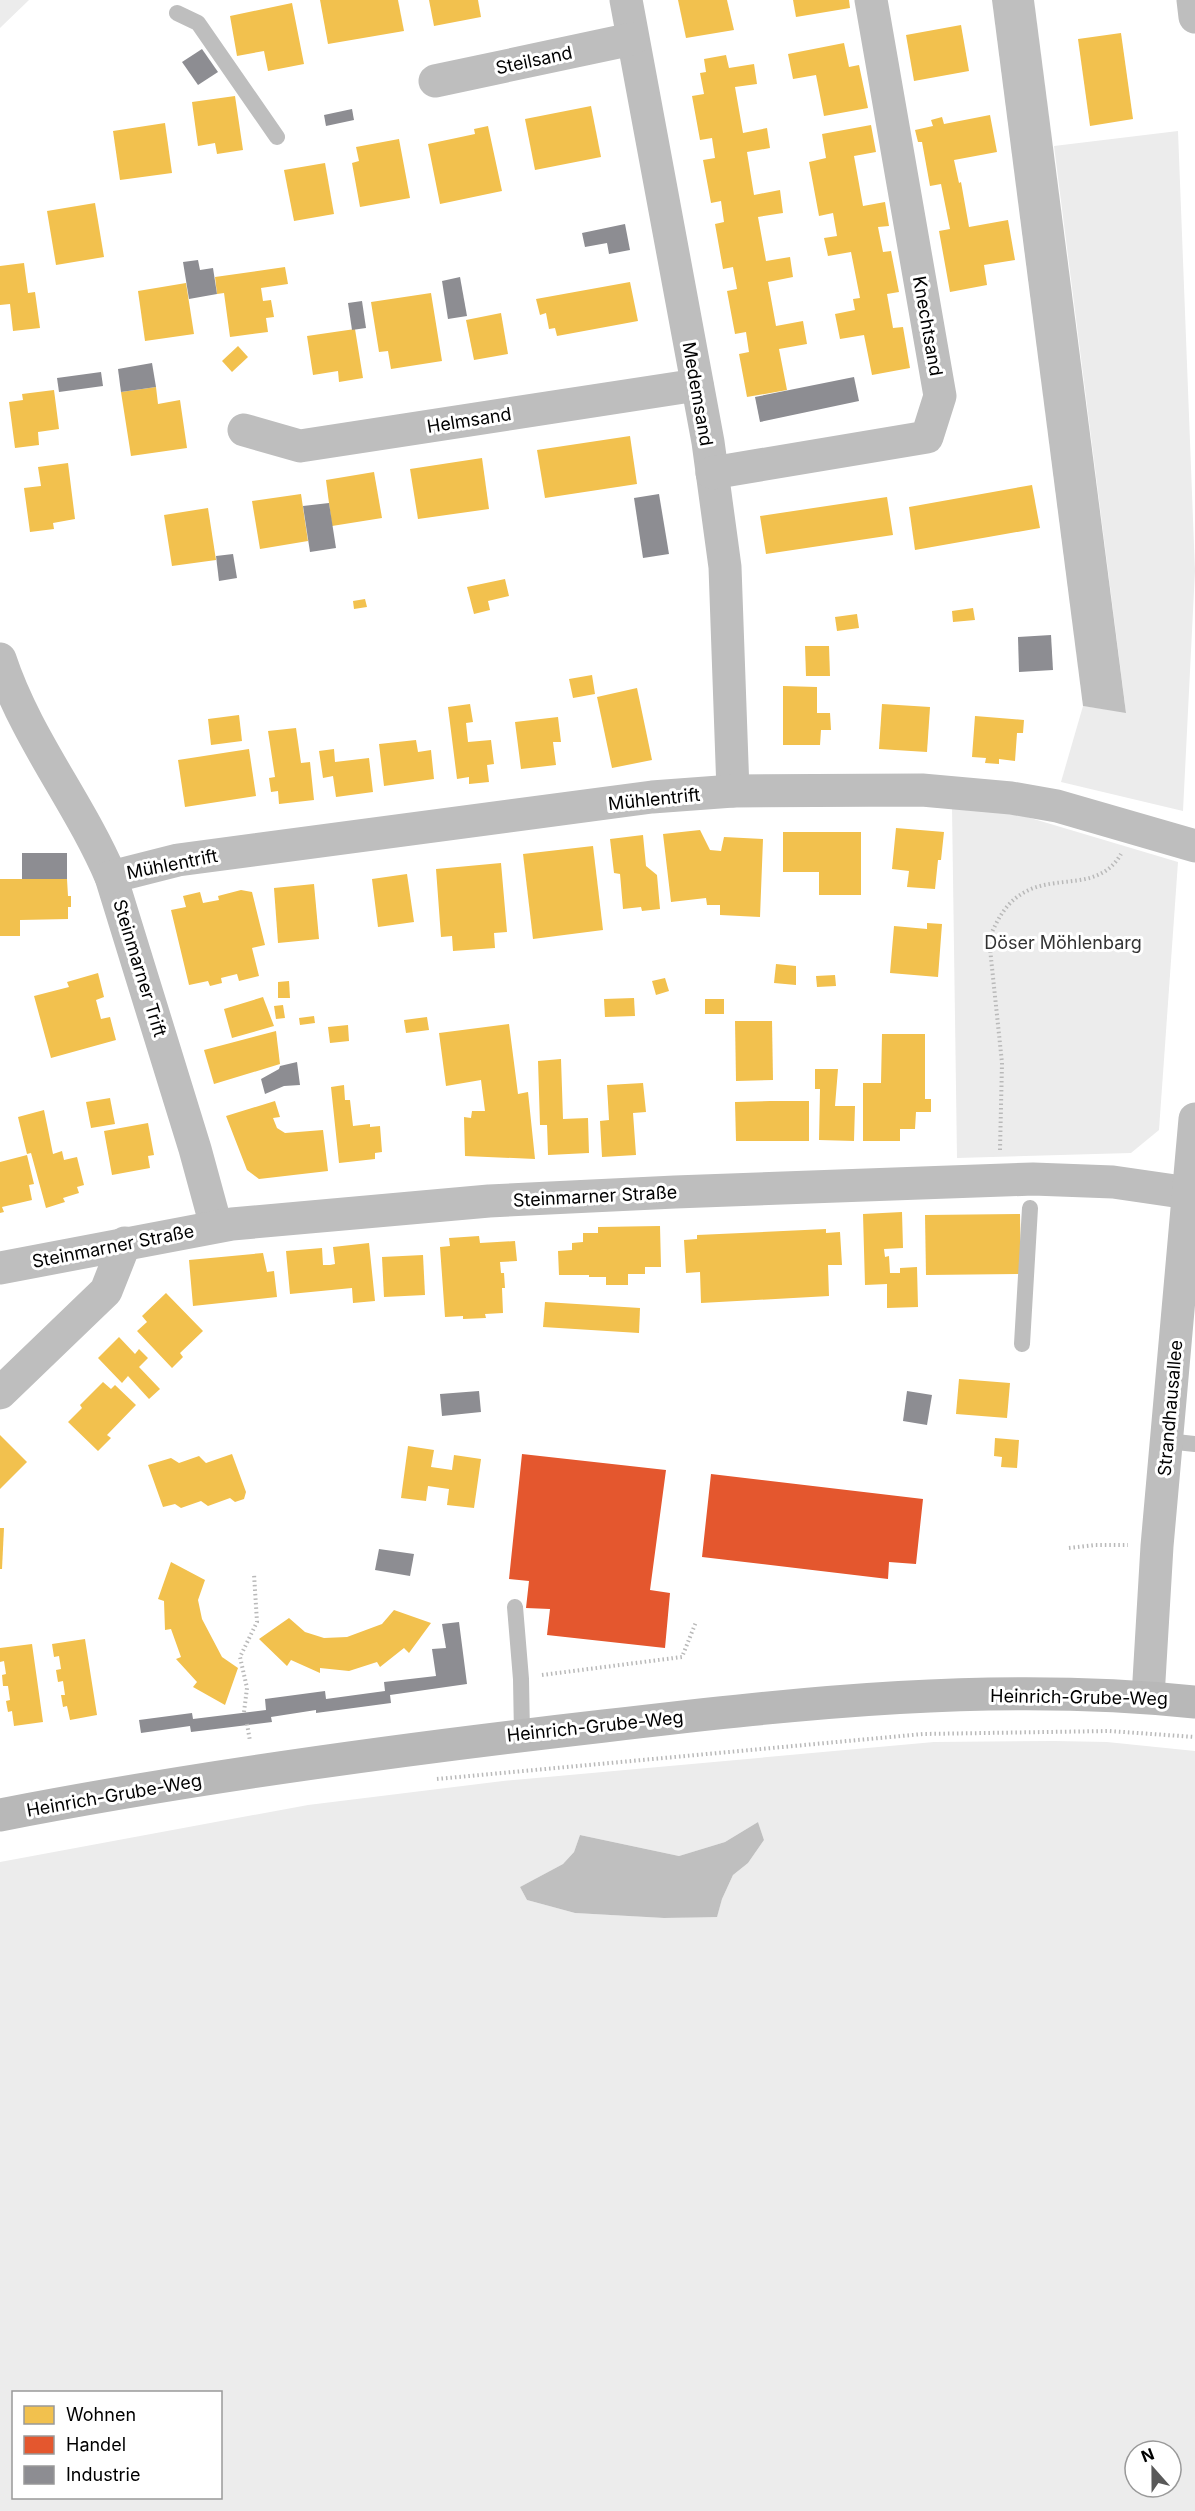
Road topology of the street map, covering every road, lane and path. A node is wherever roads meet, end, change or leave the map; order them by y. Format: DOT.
graph roads {
  1 [pos="626,0"];
  2 [pos="871,0"];
  3 [pos="1193,0"];
  4 [pos="177,13"];
  5 [pos="1195,17"];
  6 [pos="632,39"];
  7 [pos="435,81"];
  8 [pos="277,137"];
  9 [pos="697,385"];
  10 [pos="244,430"];
  11 [pos="712,473"];
  12 [pos="0,659"];
  13 [pos="733,792"];
  14 [pos="1135,829"];
  15 [pos="1195,846"];
  16 [pos="111,877"];
  17 [pos="1195,1119"];
  18 [pos="1000,1156"];
  19 [pos="1192,1193"];
  20 [pos="1030,1208"];
  21 [pos="216,1226"];
  22 [pos="125,1243"];
  23 [pos="0,1268"];
  24 [pos="1022,1344"];
  25 [pos="0,1393"];
  26 [pos="1181,1443"];
  27 [pos="1157,1546"];
  28 [pos="1069,1548"];
  29 [pos="254,1574"];
  30 [pos="515,1607"];
  31 [pos="696,1622"];
  32 [pos="521,1679"];
  33 [pos="1148,1697"];
  34 [pos="1195,1701"];
  35 [pos="244,1712"];
  36 [pos="522,1735"];
  37 [pos="1195,1737"];
  38 [pos="428,1780"];
  39 [pos="0,1815"];
  1 -- 6 [label="street, Medemsand"];
  2 -- 11 [label="street, Knechtsand"];
  3 -- 5 [label="street"];
  4 -- 8 [label="lane"];
  6 -- 7 [label="street, Steilsand"];
  6 -- 9 [label="street, Medemsand"];
  9 -- 10 [label="street, Helmsand"];
  9 -- 11 [label="street, Medemsand"];
  11 -- 13 [label="street, Medemsand"];
  12 -- 16 [label="street, Steinmarner Trift"];
  13 -- 14 [label="street, Mühlentrift"];
  13 -- 16 [label="street, Mühlentrift"];
  14 -- 15 [label="street, Mühlentrift"];
  14 -- 18 [label="path"];
  16 -- 21 [label="street, Steinmarner Trift"];
  17 -- 19 [label="street, Strandhausallee"];
  19 -- 21 [label="street, Steinmarner Straße"];
  19 -- 26 [label="street, Strandhausallee"];
  20 -- 24 [label="lane"];
  21 -- 22 [label="street, Steinmarner Straße"];
  22 -- 23 [label="street, Steinmarner Straße"];
  22 -- 25 [label="street"];
  26 -- 27 [label="street, Strandhausallee"];
  27 -- 28 [label="path"];
  27 -- 33 [label="street, Strandhausallee"];
  29 -- 35 [label="path"];
  30 -- 32 [label="lane"];
  31 -- 32 [label="path"];
  32 -- 36 [label="lane"];
  33 -- 34 [label="street, Heinrich-Grube-Weg"];
  33 -- 36 [label="street, Heinrich-Grube-Weg"];
  36 -- 39 [label="street, Heinrich-Grube-Weg"];
  37 -- 38 [label="path"];
}
